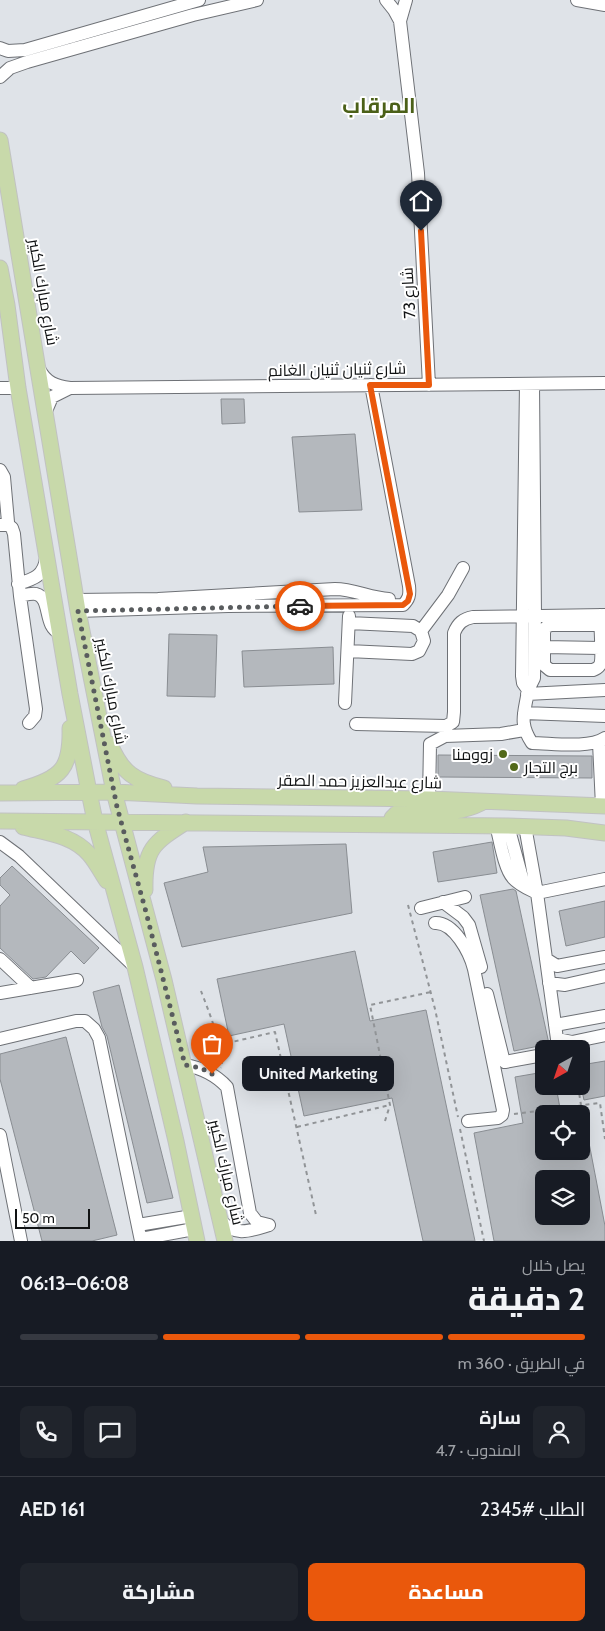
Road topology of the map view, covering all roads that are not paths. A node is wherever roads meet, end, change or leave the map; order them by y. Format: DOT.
graph roads {
  1 [pos="198,0"];
  2 [pos="257,0"];
  3 [pos="386,0"];
  4 [pos="406,0"];
  5 [pos="577,0"];
  6 [pos="213,5"];
  7 [pos="605,5"];
  8 [pos="400,21"];
  9 [pos="0,48"];
  10 [pos="0,77"];
  11 [pos="0,140"];
  12 [pos="0,268"];
  13 [pos="28,303"];
  14 [pos="7,305"];
  15 [pos="33,334"];
  16 [pos="11,338"];
  17 [pos="39,370"];
  18 [pos="605,383"];
  19 [pos="530,384"];
  20 [pos="370,385"];
  21 [pos="429,385"];
  22 [pos="0,388"];
  23 [pos="18,388"];
  24 [pos="70,388"];
  25 [pos="46,411"];
  26 [pos="0,470"];
  27 [pos="4,524"];
  28 [pos="46,556"];
  29 [pos="463,568"];
  30 [pos="409,586"];
  31 [pos="19,590"];
  32 [pos="77,606"];
  33 [pos="349,606"];
  34 [pos="529,616"];
  35 [pos="602,619"];
  36 [pos="349,623"];
  37 [pos="421,631"];
  38 [pos="60,633"];
  39 [pos="544,647"];
  40 [pos="600,648"];
  41 [pos="348,651"];
  42 [pos="605,690"];
  43 [pos="527,692"];
  44 [pos="70,694"];
  45 [pos="345,703"];
  46 [pos="524,713"];
  47 [pos="605,716"];
  48 [pos="100,720"];
  49 [pos="29,723"];
  50 [pos="356,724"];
  51 [pos="524,730"];
  52 [pos="602,740"];
  53 [pos="89,792"];
  54 [pos="114,792"];
  55 [pos="3,793"];
  56 [pos="198,796"];
  57 [pos="429,799"];
  58 [pos="487,800"];
  59 [pos="604,806"];
  60 [pos="0,821"];
  61 [pos="95,821"];
  62 [pos="120,822"];
  63 [pos="186,822"];
  64 [pos="392,825"];
  65 [pos="502,826"];
  66 [pos="525,826"];
  67 [pos="566,828"];
  68 [pos="605,833"];
  69 [pos="605,840"];
  70 [pos="0,842"];
  71 [pos="605,879"];
  72 [pos="537,893"];
  73 [pos="116,894"];
  74 [pos="465,897"];
  75 [pos="443,902"];
  76 [pos="421,908"];
  77 [pos="146,912"];
  78 [pos="435,923"];
  79 [pos="605,957"];
  80 [pos="0,959"];
  81 [pos="546,959"];
  82 [pos="135,967"];
  83 [pos="605,976"];
  84 [pos="77,980"];
  85 [pos="549,983"];
  86 [pos="31,988"];
  87 [pos="0,993"];
  88 [pos="605,1016"];
  89 [pos="555,1026"];
  90 [pos="605,1035"];
  91 [pos="0,1039"];
  92 [pos="535,1058"];
  93 [pos="185,1065"];
  94 [pos="161,1076"];
  95 [pos="468,1121"];
  96 [pos="0,1137"];
  97 [pos="202,1142"];
  98 [pos="6,1191"];
  99 [pos="221,1221"];
  100 [pos="138,1225"];
  101 [pos="194,1229"];
  102 [pos="141,1240"];
  103 [pos="21,1241"];
  104 [pos="226,1241"];
  1 -- 9 [label="street"];
  2 -- 6 [label="street"];
  3 -- 8 [label="street, شارع 73"];
  4 -- 8 [label="street, شارع 73"];
  5 -- 7 [label="street"];
  6 -- 10 [label="street"];
  8 -- 21 [label="street, شارع 73"];
  11 -- 13 [label="main road, شارع مبارك الكبير"];
  12 -- 14 [label="main road"];
  13 -- 14 [label="main road"];
  13 -- 15 [label="main road, شارع مبارك الكبير"];
  14 -- 16 [label="main road"];
  15 -- 16 [label="main road"];
  15 -- 17 [label="main road, شارع مبارك الكبير"];
  16 -- 23 [label="main road"];
  17 -- 24 [label="street"];
  17 -- 25 [label="main road, شارع مبارك الكبير"];
  18 -- 19 [label="street, شارع ثنيان ثنيان الغانم"];
  19 -- 21 [label="street, شارع ثنيان ثنيان الغانم"];
  19 -- 34 [label="street"];
  20 -- 21 [label="street, شارع ثنيان ثنيان الغانم"];
  20 -- 24 [label="street, شارع ثنيان ثنيان الغانم"];
  20 -- 30 [label="street"];
  22 -- 23 [label="street"];
  23 -- 28 [label="main road"];
  24 -- 25 [label="street"];
  25 -- 32 [label="main road, شارع مبارك الكبير"];
  26 -- 27 [label="street"];
  27 -- 31 [label="street"];
  28 -- 31 [label="street"];
  28 -- 38 [label="main road"];
  29 -- 37 [label="street"];
  30 -- 32 [label="street"];
  30 -- 33 [label="street"];
  31 -- 38 [label="street"];
  31 -- 49 [label="street"];
  32 -- 33 [label="street"];
  32 -- 48 [label="main road, شارع مبارك الكبير"];
  33 -- 36 [label="street"];
  34 -- 35 [label="street"];
  34 -- 43 [label="street"];
  34 -- 50 [label="street"];
  35 -- 39 [label="street"];
  35 -- 40 [label="street"];
  36 -- 37 [label="street"];
  36 -- 41 [label="street"];
  37 -- 41 [label="street"];
  38 -- 44 [label="main road"];
  39 -- 40 [label="street"];
  39 -- 40 [label="street"];
  41 -- 45 [label="street"];
  42 -- 43 [label="street"];
  43 -- 46 [label="street"];
  44 -- 53 [label="main road"];
  44 -- 55 [label="main road"];
  46 -- 47 [label="street"];
  46 -- 51 [label="street"];
  48 -- 54 [label="main road, شارع مبارك الكبير"];
  48 -- 56 [label="main road"];
  51 -- 52 [label="street"];
  51 -- 57 [label="street"];
  52 -- 59 [label="street"];
  53 -- 54 [label="main road, شارع عبدالعزيز حمد الصقر"];
  53 -- 55 [label="main road, شارع عبدالعزيز حمد الصقر"];
  53 -- 61 [label="main road"];
  54 -- 56 [label="main road, شارع عبدالعزيز حمد الصقر"];
  54 -- 62 [label="main road, شارع مبارك الكبير"];
  56 -- 57 [label="main road, شارع عبدالعزيز حمد الصقر"];
  57 -- 58 [label="main road, شارع عبدالعزيز حمد الصقر"];
  58 -- 59 [label="main road, شارع عبدالعزيز حمد الصقر"];
  58 -- 64 [label="main road"];
  60 -- 61 [label="main road"];
  60 -- 73 [label="main road"];
  61 -- 62 [label="main road"];
  61 -- 73 [label="main road"];
  62 -- 63 [label="main road"];
  62 -- 77 [label="main road, شارع مبارك الكبير"];
  63 -- 64 [label="main road"];
  63 -- 77 [label="main road"];
  64 -- 65 [label="main road"];
  65 -- 66 [label="main road"];
  65 -- 72 [label="street"];
  66 -- 67 [label="main road"];
  66 -- 72 [label="street"];
  67 -- 68 [label="main road"];
  67 -- 69 [label="main road"];
  70 -- 82 [label="street"];
  71 -- 72 [label="street"];
  72 -- 81 [label="street"];
  73 -- 82 [label="main road"];
  74 -- 75 [label="street"];
  75 -- 76 [label="street"];
  75 -- 92 [label="street"];
  77 -- 93 [label="main road, شارع مبارك الكبير"];
  78 -- 95 [label="street"];
  79 -- 81 [label="street"];
  80 -- 86 [label="street"];
  81 -- 85 [label="street"];
  82 -- 94 [label="main road"];
  83 -- 85 [label="street"];
  84 -- 86 [label="street"];
  85 -- 89 [label="street"];
  86 -- 87 [label="street"];
  88 -- 89 [label="street"];
  89 -- 90 [label="street"];
  91 -- 100 [label="street"];
  93 -- 97 [label="main road, شارع مبارك الكبير"];
  93 -- 99 [label="street"];
  94 -- 97 [label="main road"];
  94 -- 101 [label="main road"];
  96 -- 98 [label="street"];
  97 -- 99 [label="main road, شارع مبارك الكبير"];
  98 -- 103 [label="street"];
  99 -- 104 [label="main road, شارع مبارك الكبير"];
  100 -- 101 [label="street"];
  100 -- 102 [label="street"];
  101 -- 102 [label="street"];
}
